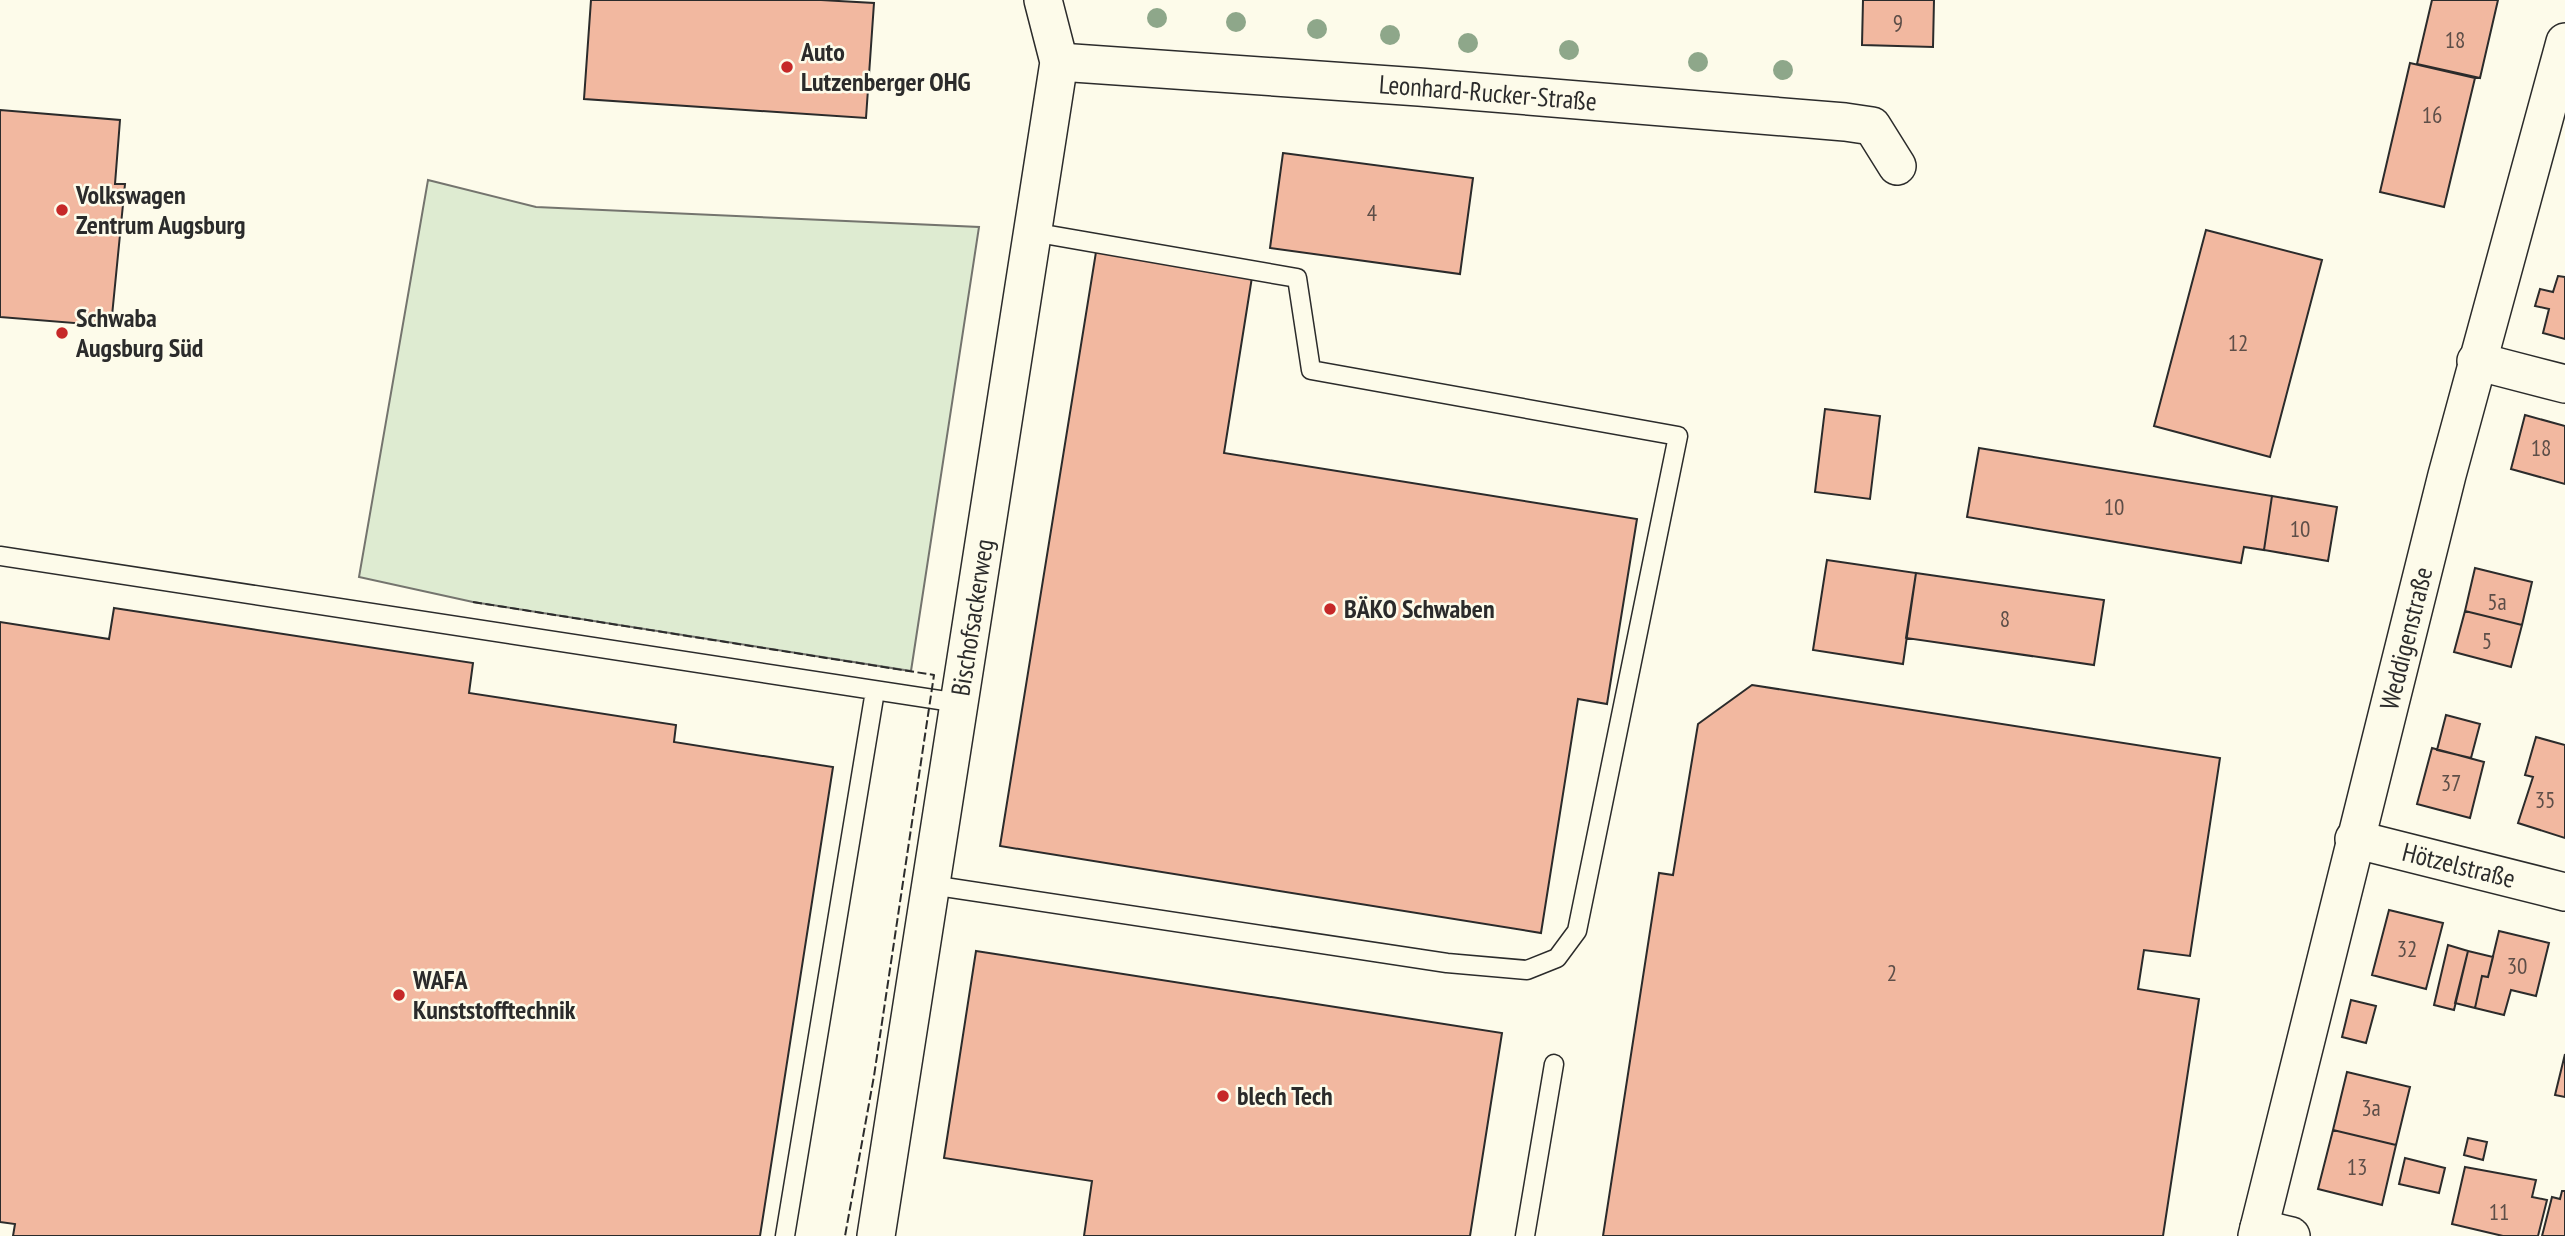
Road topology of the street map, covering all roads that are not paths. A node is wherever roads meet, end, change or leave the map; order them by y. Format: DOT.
graph roads {
  1 [pos="1043,0"];
  2 [pos="2563,61"];
  3 [pos="1059,62"];
  4 [pos="1897,166"];
  5 [pos="1032,232"];
  6 [pos="2476,361"];
  7 [pos="2565,384"];
  8 [pos="0,556"];
  9 [pos="875,691"];
  10 [pos="959,703"];
  11 [pos="2354,839"];
  12 [pos="931,885"];
  13 [pos="2565,892"];
  14 [pos="1555,1064"];
  15 [pos="2269,1233"];
  16 [pos="785,1236"];
  17 [pos="876,1236"];
  18 [pos="1525,1236"];
  1 -- 3 [label="street, Bischofsackerweg"];
  2 -- 6 [label="street, Weddigenstraße"];
  3 -- 4 [label="street, Leonhard-Rucker-Straße"];
  3 -- 5 [label="street, Bischofsackerweg"];
  5 -- 10 [label="street, Bischofsackerweg"];
  5 -- 12 [label="lane"];
  6 -- 7 [label="street"];
  6 -- 11 [label="street, Weddigenstraße"];
  8 -- 9 [label="lane"];
  9 -- 10 [label="lane"];
  9 -- 16 [label="lane"];
  10 -- 12 [label="street, Bischofsackerweg"];
  11 -- 13 [label="street, Hötzelstraße"];
  11 -- 15 [label="street, Weddigenstraße"];
  12 -- 17 [label="street, Bischofsackerweg"];
  14 -- 18 [label="lane"];
}
